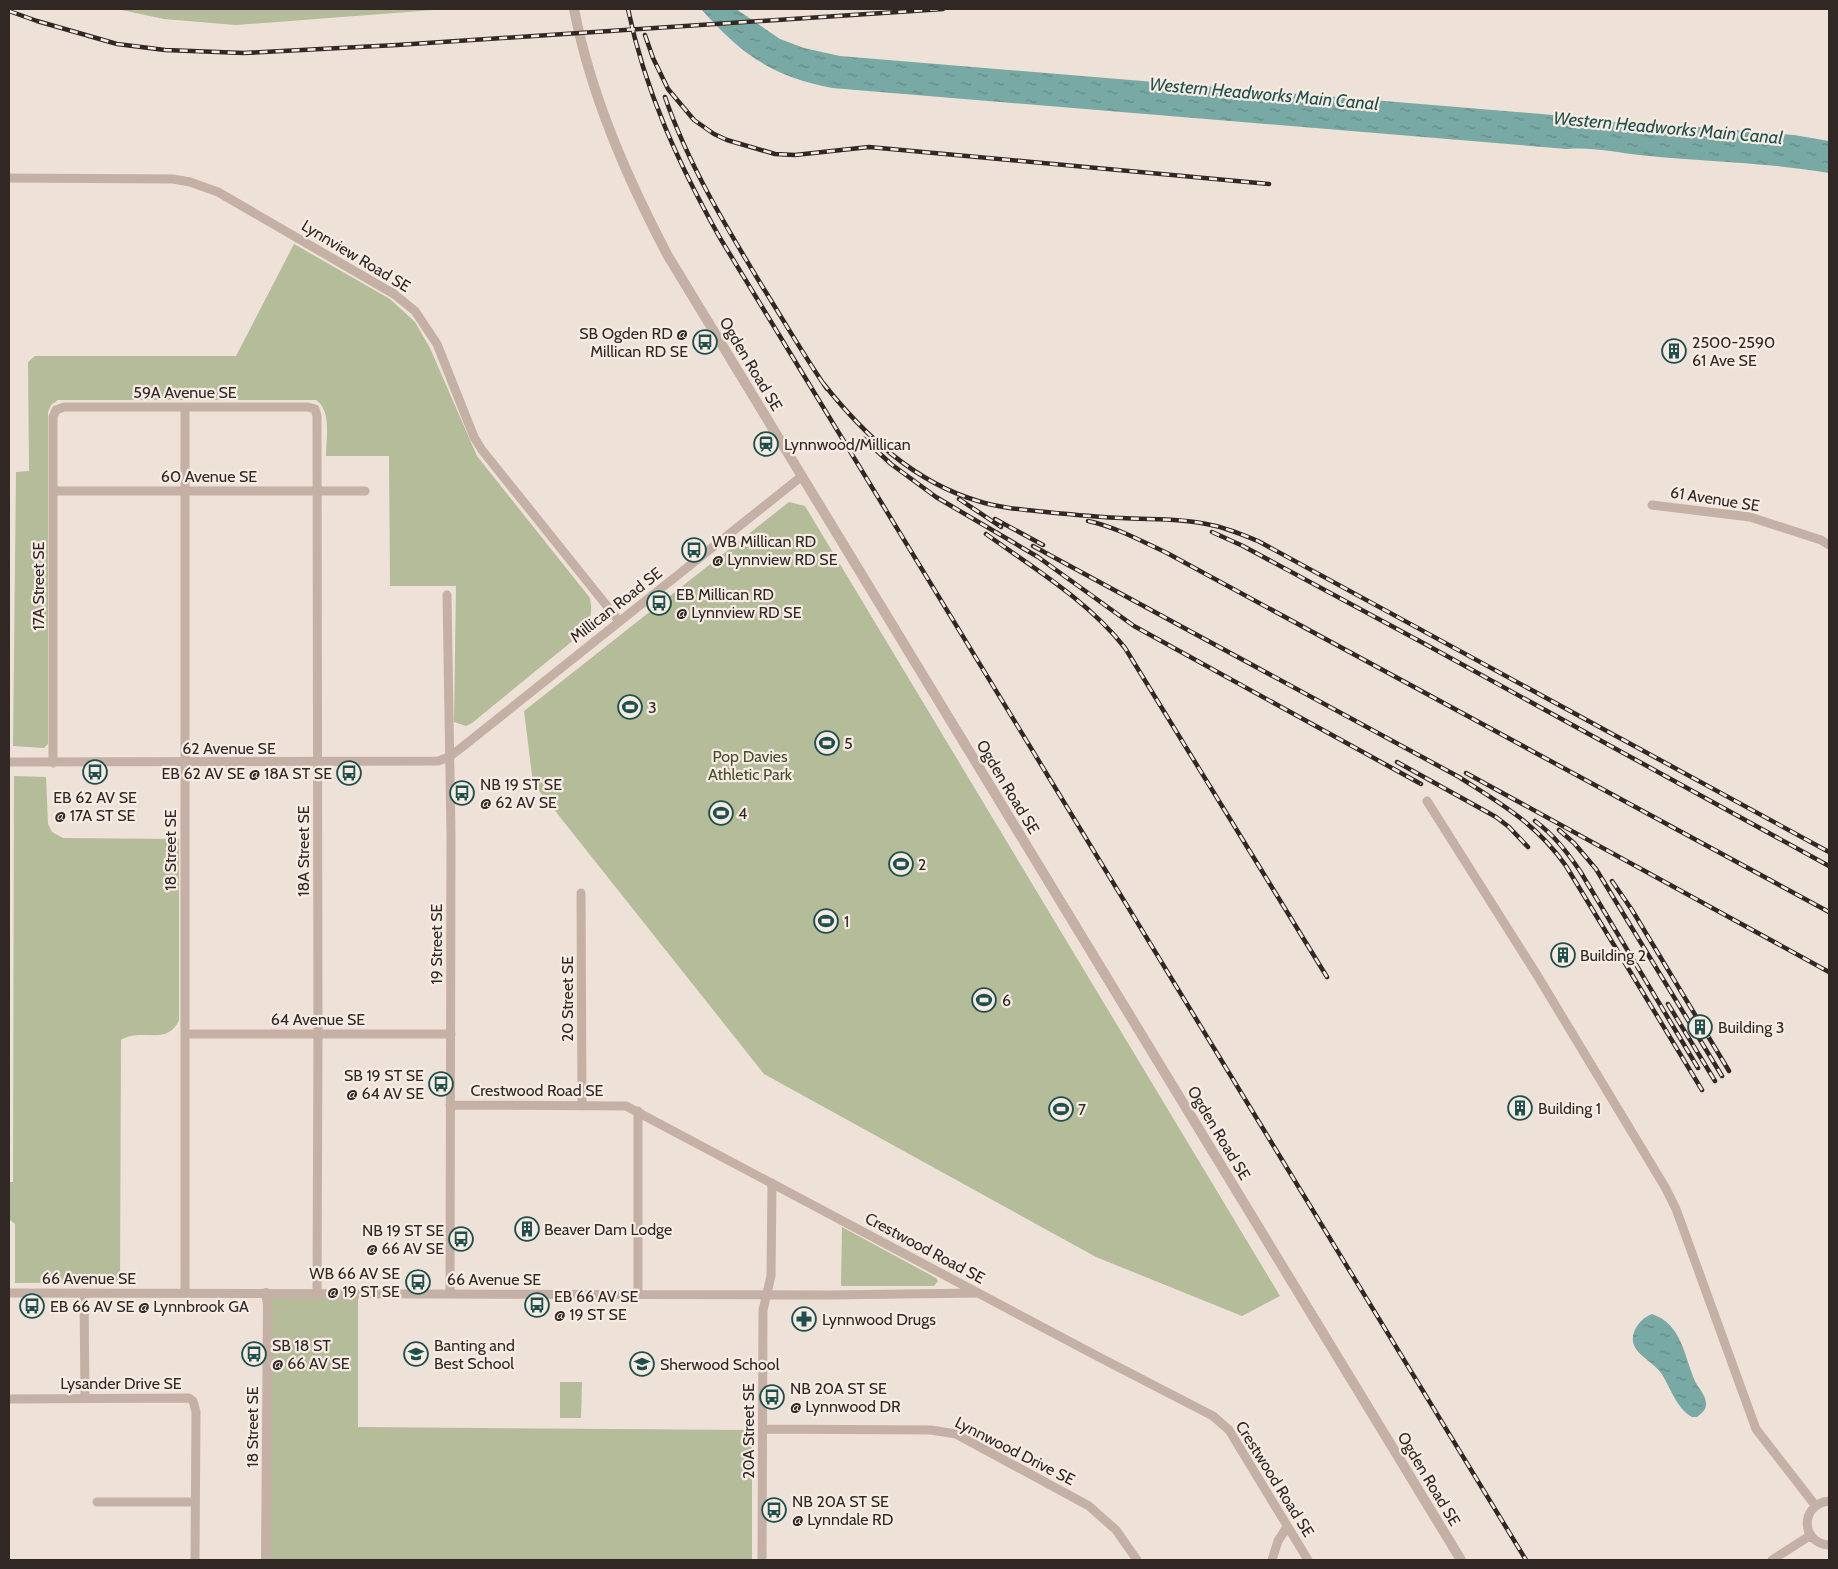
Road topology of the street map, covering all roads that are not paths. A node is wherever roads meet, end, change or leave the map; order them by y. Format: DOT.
graph roads {
  1 [pos="574,9"];
  2 [pos="9,178"];
  3 [pos="185,407"];
  4 [pos="315,409"];
  5 [pos="56,410"];
  6 [pos="802,476"];
  7 [pos="53,491"];
  8 [pos="185,491"];
  9 [pos="317,491"];
  10 [pos="365,491"];
  11 [pos="1652,505"];
  12 [pos="1829,545"];
  13 [pos="447,595"];
  14 [pos="619,620"];
  15 [pos="448,758"];
  16 [pos="9,762"];
  17 [pos="53,763"];
  18 [pos="185,763"];
  19 [pos="318,763"];
  20 [pos="1427,801"];
  21 [pos="581,893"];
  22 [pos="185,1034"];
  23 [pos="318,1034"];
  24 [pos="451,1034"];
  25 [pos="450,1105"];
  26 [pos="582,1106"];
  27 [pos="638,1111"];
  28 [pos="772,1183"];
  29 [pos="9,1293"];
  30 [pos="84,1293"];
  31 [pos="185,1293"];
  32 [pos="266,1293"];
  33 [pos="317,1293"];
  34 [pos="979,1293"];
  35 [pos="450,1294"];
  36 [pos="638,1294"];
  37 [pos="767,1294"];
  38 [pos="85,1398"];
  39 [pos="9,1399"];
  40 [pos="763,1430"];
  41 [pos="1829,1501"];
  42 [pos="97,1502"];
  43 [pos="194,1502"];
  44 [pos="1815,1506"];
  45 [pos="1287,1527"];
  46 [pos="1811,1535"];
  47 [pos="1829,1545"];
  48 [pos="195,1560"];
  49 [pos="266,1560"];
  50 [pos="762,1560"];
  51 [pos="1137,1560"];
  52 [pos="1272,1560"];
  53 [pos="1308,1560"];
  54 [pos="1461,1560"];
  55 [pos="1772,1560"];
  1 -- 6 [label="street, Ogden Road SE"];
  2 -- 14 [label="street, Lynnview Road SE"];
  3 -- 4 [label="street, 59A Avenue SE"];
  3 -- 5 [label="street, 59A Avenue SE"];
  3 -- 8 [label="street, 18 Street SE"];
  4 -- 9 [label="street, 18A Street SE"];
  5 -- 7 [label="street, 17A Street SE"];
  6 -- 14 [label="street, Millican Road SE"];
  6 -- 54 [label="street, Ogden Road SE"];
  7 -- 8 [label="street, 60 Avenue SE"];
  7 -- 17 [label="street, 17A Street SE"];
  8 -- 9 [label="street, 60 Avenue SE"];
  8 -- 18 [label="street, 18 Street SE"];
  9 -- 10 [label="street, 60 Avenue SE"];
  9 -- 19 [label="street, 18A Street SE"];
  11 -- 12 [label="street, 61 Avenue SE"];
  13 -- 15 [label="street, 19 Street SE"];
  14 -- 15 [label="street, Millican Road SE"];
  15 -- 19 [label="street, 62 Avenue SE"];
  15 -- 24 [label="street, 19 Street SE"];
  16 -- 17 [label="street, 62 Avenue SE"];
  17 -- 18 [label="street, 62 Avenue SE"];
  18 -- 19 [label="street, 62 Avenue SE"];
  18 -- 22 [label="street, 18 Street SE"];
  19 -- 23 [label="street, 18A Street SE"];
  20 -- 44 [label="street"];
  21 -- 26 [label="street, 20 Street SE"];
  22 -- 23 [label="street, 64 Avenue SE"];
  22 -- 31 [label="street, 18 Street SE"];
  23 -- 24 [label="street, 64 Avenue SE"];
  23 -- 33 [label="street, 18A Street SE"];
  24 -- 25 [label="street, 19 Street SE"];
  25 -- 26 [label="street, Crestwood Road SE"];
  25 -- 35 [label="street, 19 Street SE"];
  26 -- 27 [label="street, Crestwood Road SE"];
  27 -- 28 [label="street, Crestwood Road SE"];
  27 -- 36 [label="street"];
  28 -- 34 [label="street, Crestwood Road SE"];
  28 -- 37 [label="street, 20A Street SE"];
  29 -- 30 [label="street, 66 Avenue SE"];
  30 -- 31 [label="street, 66 Avenue SE"];
  30 -- 38 [label="street"];
  31 -- 32 [label="street, 66 Avenue SE"];
  32 -- 33 [label="street, 66 Avenue SE"];
  32 -- 49 [label="street, 18 Street SE"];
  33 -- 35 [label="street, 66 Avenue SE"];
  34 -- 37 [label="street, 66 Avenue SE"];
  34 -- 45 [label="street, Crestwood Road SE"];
  35 -- 36 [label="street, 66 Avenue SE"];
  36 -- 37 [label="street, 66 Avenue SE"];
  37 -- 40 [label="street, 20A Street SE"];
  38 -- 39 [label="street, Lysander Drive SE"];
  38 -- 43 [label="street, Lysander Drive SE"];
  40 -- 50 [label="street, 20A Street SE"];
  40 -- 51 [label="street, Lynnwood Drive SE"];
  41 -- 44 [label="street"];
  42 -- 43 [label="street"];
  43 -- 48 [label="street, Lysander Drive SE"];
  44 -- 46 [label="street"];
  45 -- 52 [label="street"];
  45 -- 53 [label="street, Crestwood Road SE"];
  46 -- 47 [label="street"];
  46 -- 55 [label="street"];
}
